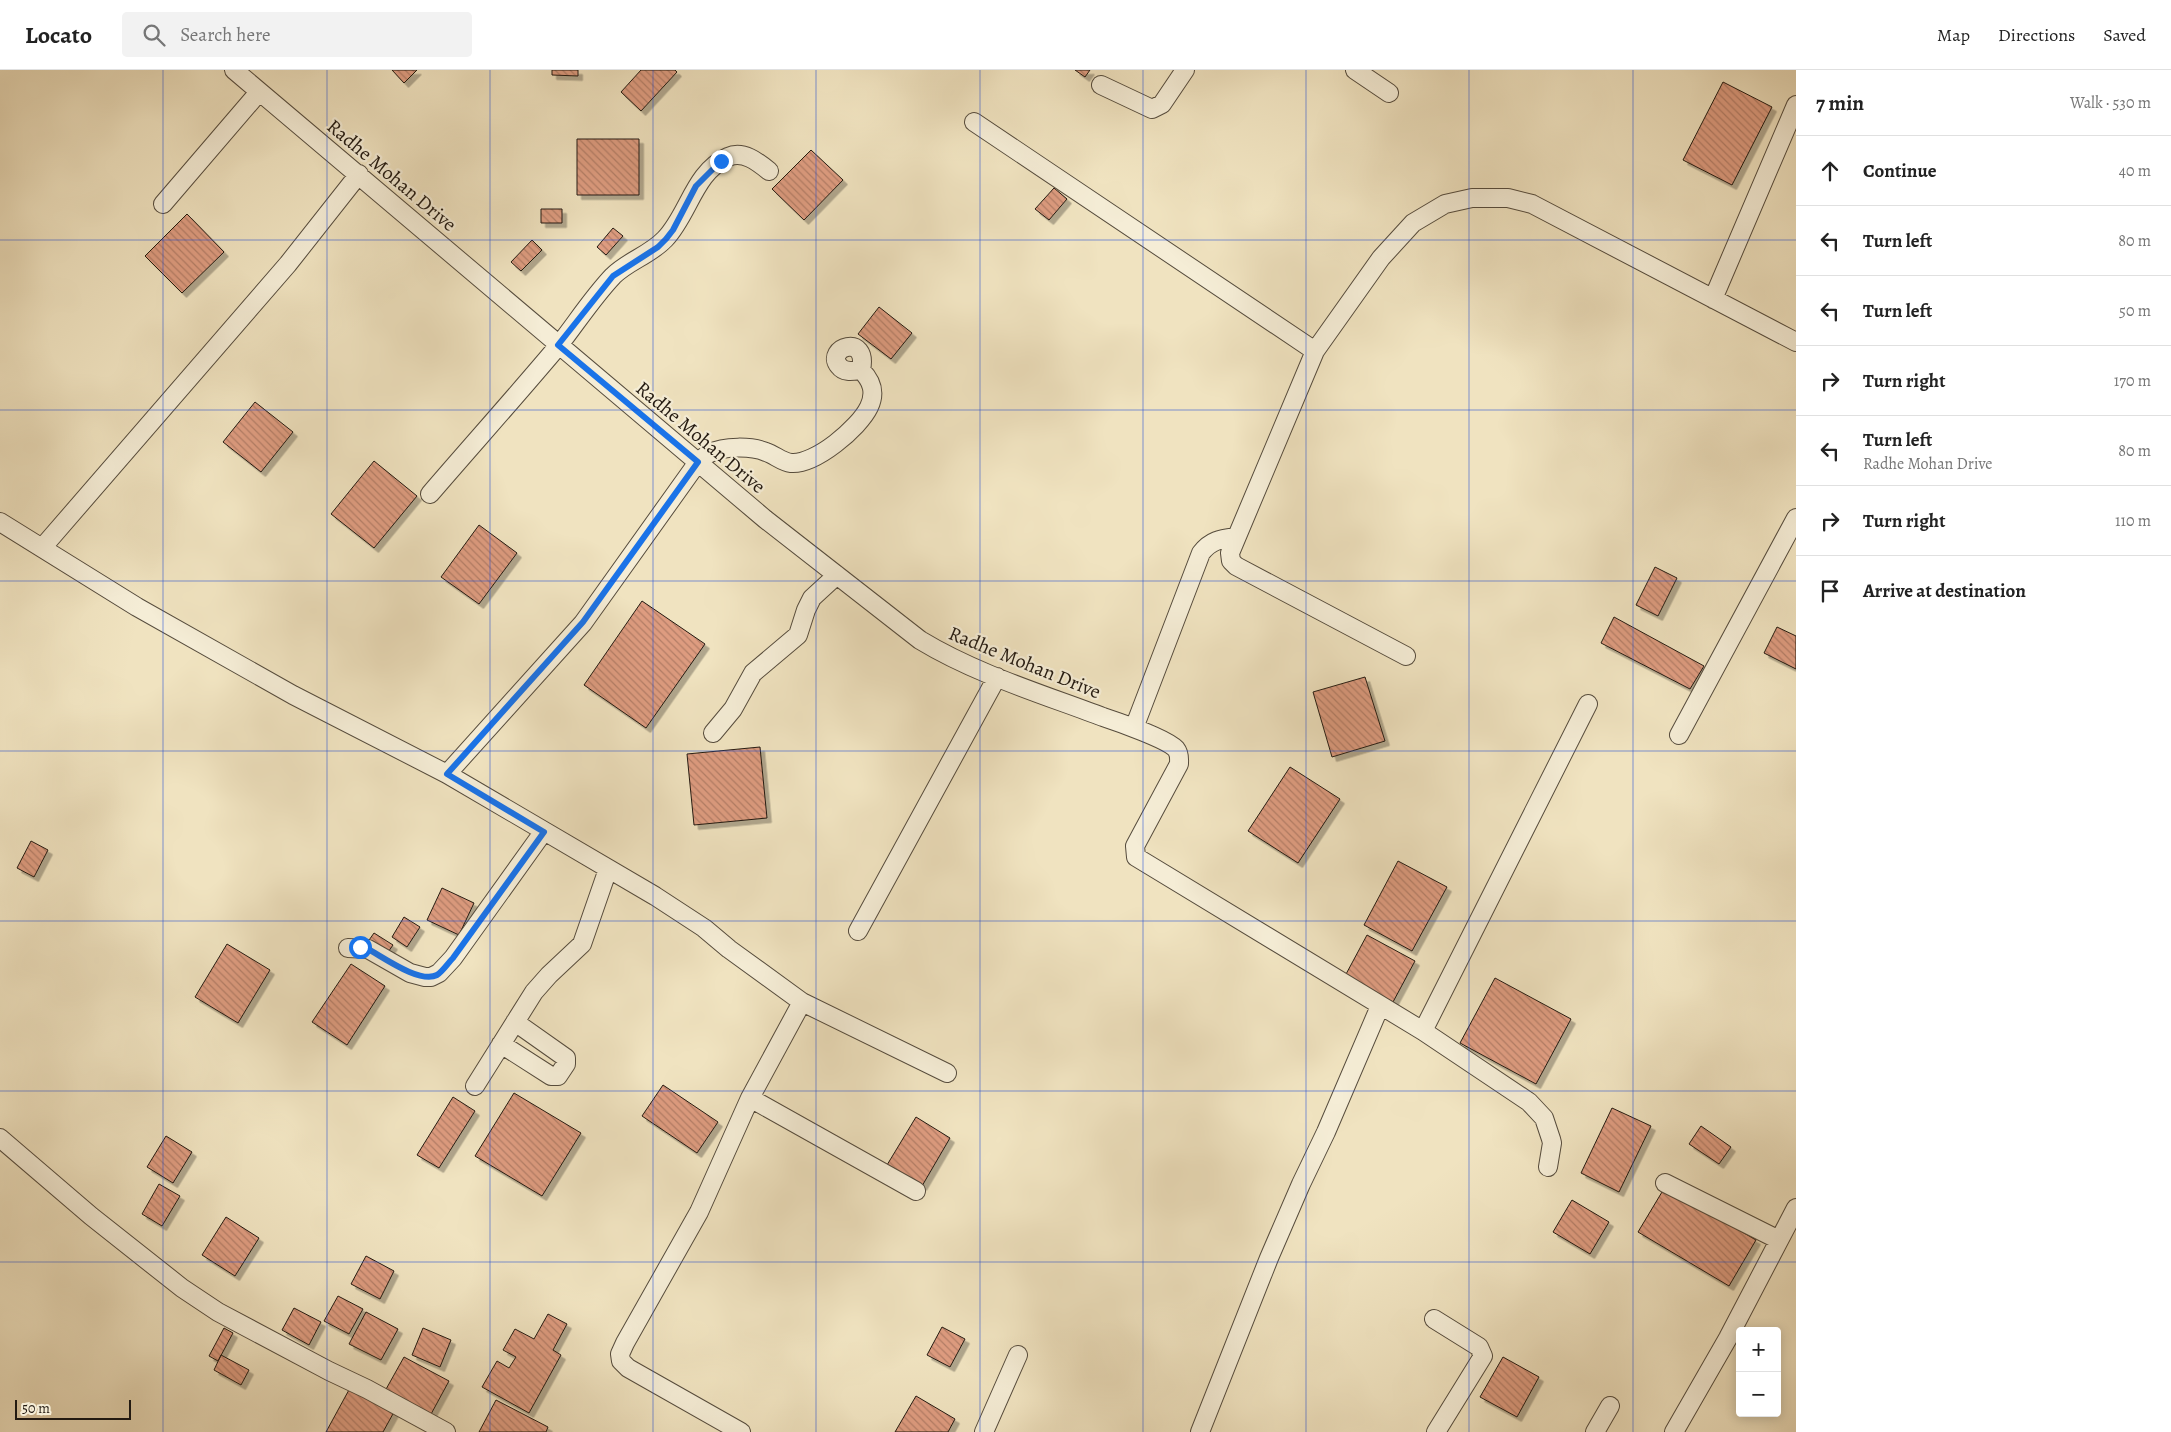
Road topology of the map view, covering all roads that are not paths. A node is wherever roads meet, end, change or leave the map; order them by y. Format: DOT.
graph roads {
  1 [pos="234,70"];
  2 [pos="1185,70"];
  3 [pos="1354,70"];
  4 [pos="1101,85"];
  5 [pos="259,92"];
  6 [pos="1389,93"];
  7 [pos="1796,105"];
  8 [pos="974,122"];
  9 [pos="769,171"];
  10 [pos="359,174"];
  11 [pos="163,204"];
  12 [pos="1713,299"];
  13 [pos="1796,342"];
  14 [pos="558,345"];
  15 [pos="1315,351"];
  16 [pos="861,370"];
  17 [pos="698,462"];
  18 [pos="430,494"];
  19 [pos="1796,518"];
  20 [pos="0,522"];
  21 [pos="1236,536"];
  22 [pos="42,548"];
  23 [pos="837,575"];
  24 [pos="1406,656"];
  25 [pos="997,677"];
  26 [pos="1588,704"];
  27 [pos="1134,728"];
  28 [pos="713,733"];
  29 [pos="1679,735"];
  30 [pos="447,774"];
  31 [pos="544,832"];
  32 [pos="608,869"];
  33 [pos="858,931"];
  34 [pos="348,948"];
  35 [pos="802,1002"];
  36 [pos="1380,1006"];
  37 [pos="515,1022"];
  38 [pos="1423,1031"];
  39 [pos="502,1044"];
  40 [pos="947,1073"];
  41 [pos="475,1086"];
  42 [pos="750,1098"];
  43 [pos="0,1138"];
  44 [pos="1548,1167"];
  45 [pos="1665,1183"];
  46 [pos="916,1191"];
  47 [pos="1796,1208"];
  48 [pos="1779,1240"];
  49 [pos="1434,1319"];
  50 [pos="1018,1356"];
  51 [pos="1610,1406"];
  52 [pos="446,1432"];
  53 [pos="741,1432"];
  54 [pos="984,1432"];
  55 [pos="1200,1432"];
  56 [pos="1436,1432"];
  57 [pos="1595,1432"];
  58 [pos="1674,1432"];
  1 -- 5 [label="street, Radhe Mohan Drive"];
  2 -- 4 [label="street"];
  3 -- 6 [label="street"];
  5 -- 10 [label="street, Radhe Mohan Drive"];
  5 -- 11 [label="street"];
  7 -- 12 [label="street"];
  8 -- 15 [label="street"];
  9 -- 14 [label="street"];
  10 -- 14 [label="street, Radhe Mohan Drive"];
  10 -- 22 [label="street"];
  12 -- 13 [label="street"];
  12 -- 15 [label="street"];
  14 -- 17 [label="street, Radhe Mohan Drive"];
  14 -- 18 [label="street"];
  15 -- 21 [label="street"];
  16 -- 17 [label="street"];
  17 -- 23 [label="street, Radhe Mohan Drive"];
  17 -- 30 [label="street"];
  19 -- 29 [label="street"];
  20 -- 22 [label="street"];
  21 -- 24 [label="street"];
  21 -- 27 [label="street"];
  22 -- 30 [label="street"];
  23 -- 25 [label="street, Radhe Mohan Drive"];
  23 -- 28 [label="street"];
  25 -- 27 [label="street, Radhe Mohan Drive"];
  25 -- 33 [label="street"];
  26 -- 38 [label="street"];
  27 -- 36 [label="street, Radhe Mohan Drive"];
  30 -- 31 [label="street"];
  31 -- 32 [label="street"];
  31 -- 34 [label="street"];
  32 -- 35 [label="street"];
  32 -- 37 [label="street"];
  35 -- 40 [label="street"];
  35 -- 42 [label="street"];
  36 -- 38 [label="street"];
  36 -- 55 [label="street"];
  37 -- 39 [label="street"];
  37 -- 39 [label="street"];
  38 -- 44 [label="street"];
  39 -- 41 [label="street"];
  42 -- 46 [label="street"];
  42 -- 53 [label="street"];
  43 -- 52 [label="street"];
  45 -- 48 [label="street"];
  47 -- 48 [label="street"];
  48 -- 58 [label="street"];
  49 -- 56 [label="street"];
  50 -- 54 [label="street"];
  51 -- 57 [label="street"];
}
